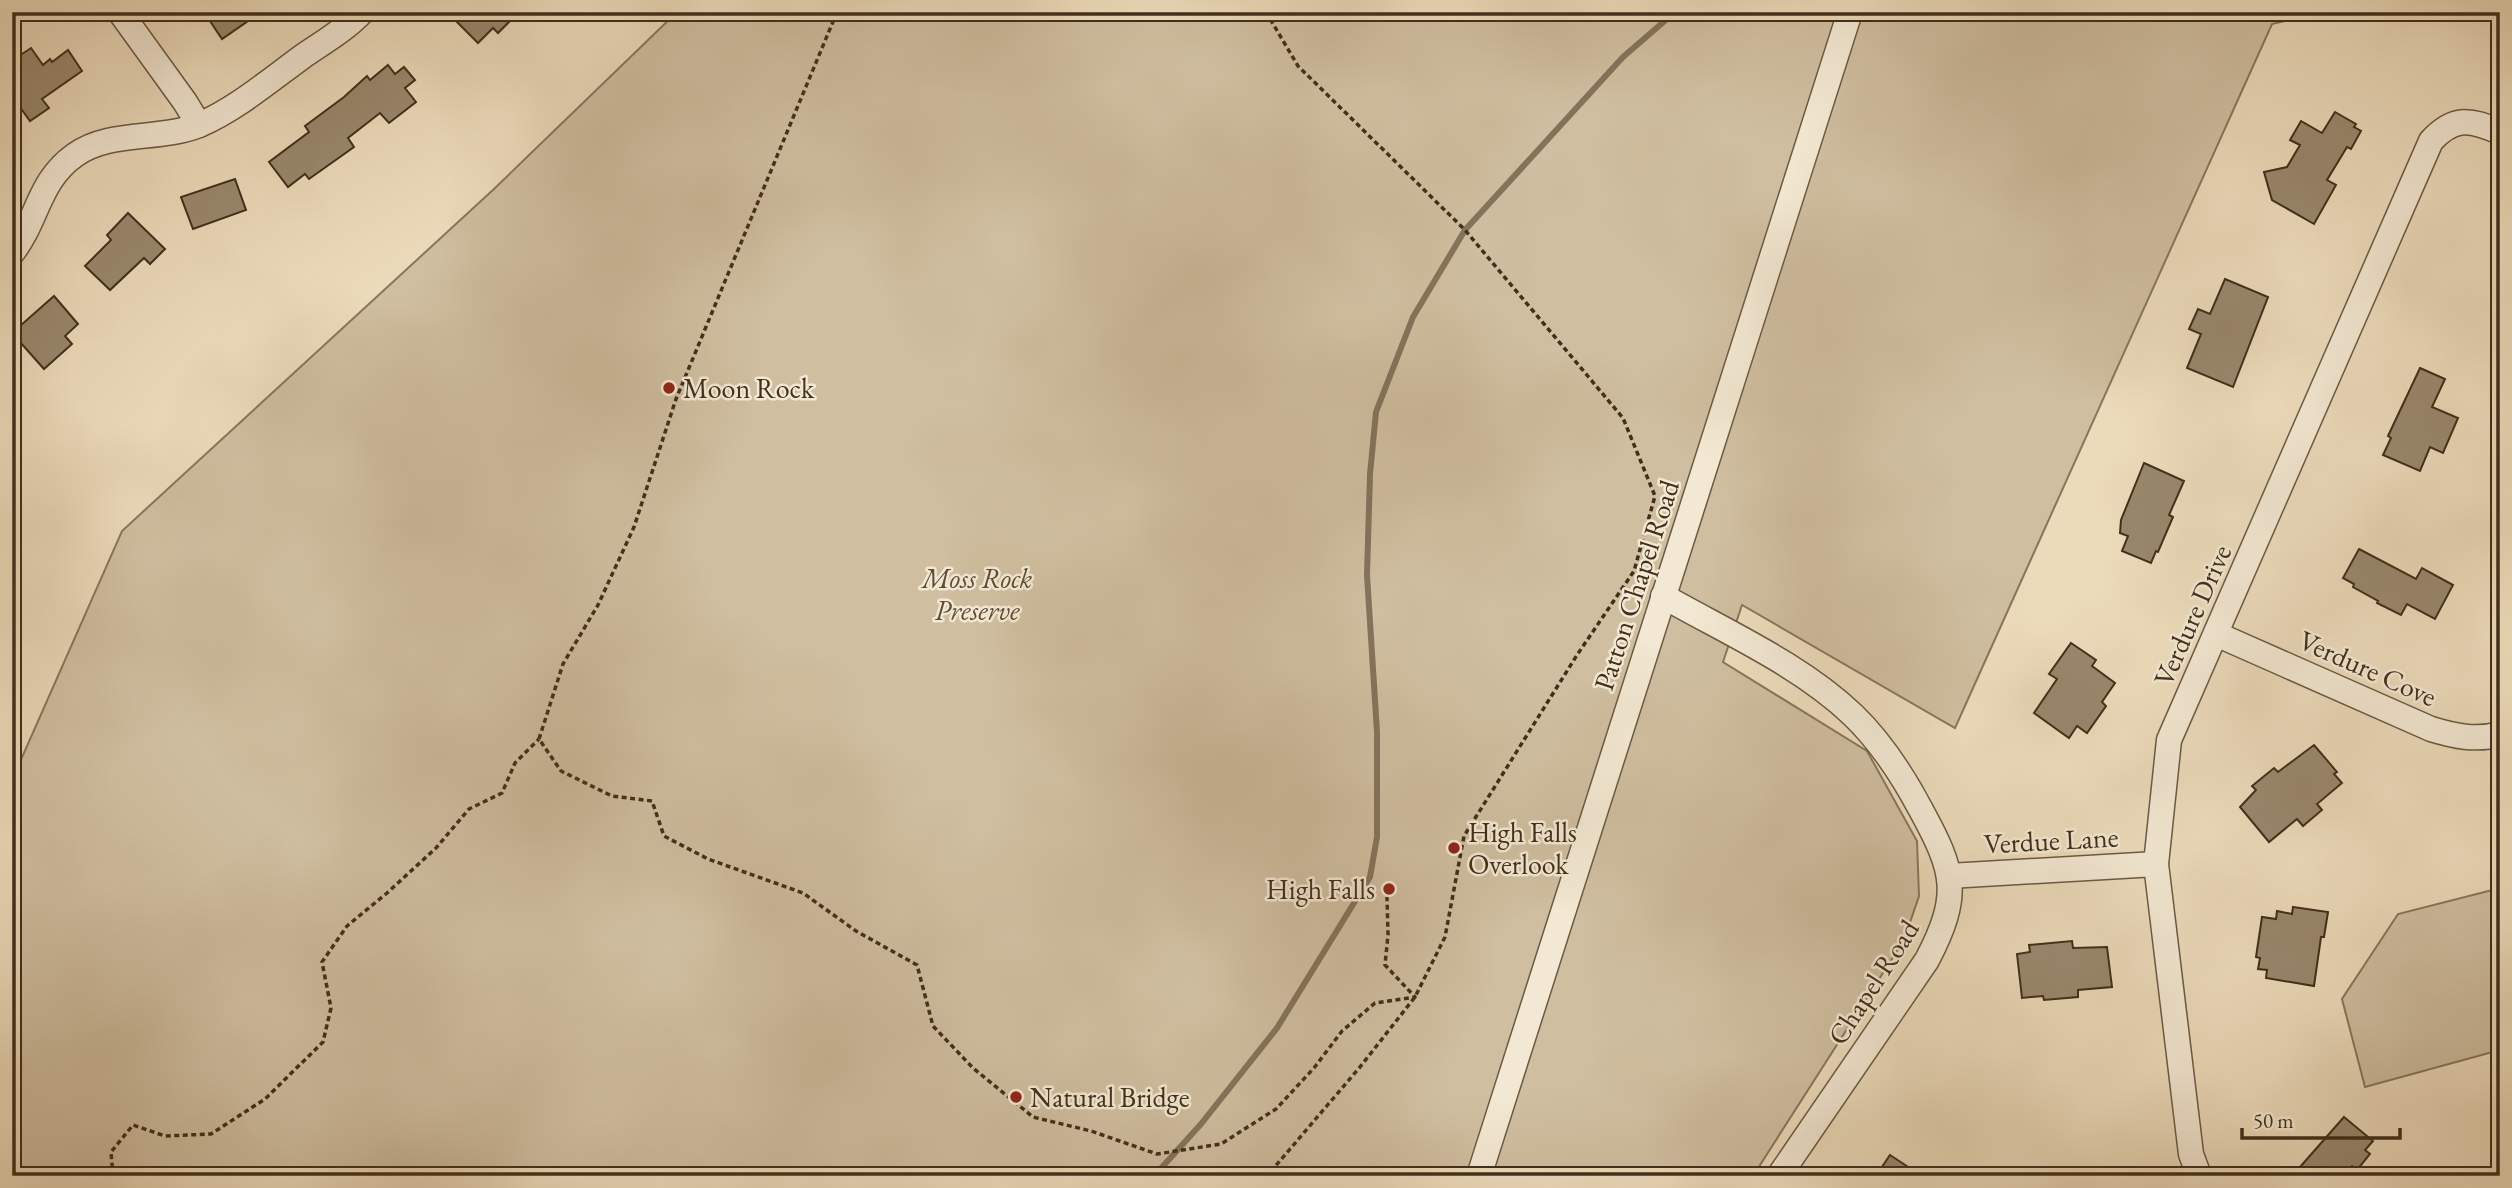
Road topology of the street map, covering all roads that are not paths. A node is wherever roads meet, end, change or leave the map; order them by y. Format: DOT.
graph roads {
  1 [pos="120,12"];
  2 [pos="362,12"];
  3 [pos="1850,12"];
  4 [pos="199,125"];
  5 [pos="2500,132"];
  6 [pos="12,253"];
  7 [pos="1663,596"];
  8 [pos="2216,634"];
  9 [pos="2500,734"];
  10 [pos="2156,864"];
  11 [pos="1949,876"];
  12 [pos="1479,1176"];
  13 [pos="1779,1176"];
  14 [pos="2199,1176"];
  1 -- 4 [label="street"];
  2 -- 4 [label="street"];
  3 -- 7 [label="street, Patton Chapel Road"];
  4 -- 6 [label="street"];
  5 -- 8 [label="street, Verdure Drive"];
  7 -- 11 [label="street, Chapel Road"];
  7 -- 12 [label="street, Patton Chapel Road"];
  8 -- 9 [label="street, Verdure Cove"];
  8 -- 10 [label="street, Verdure Drive"];
  10 -- 11 [label="street, Verdue Lane"];
  10 -- 14 [label="street, Verdure Drive"];
  11 -- 13 [label="street, Chapel Road"];
}
